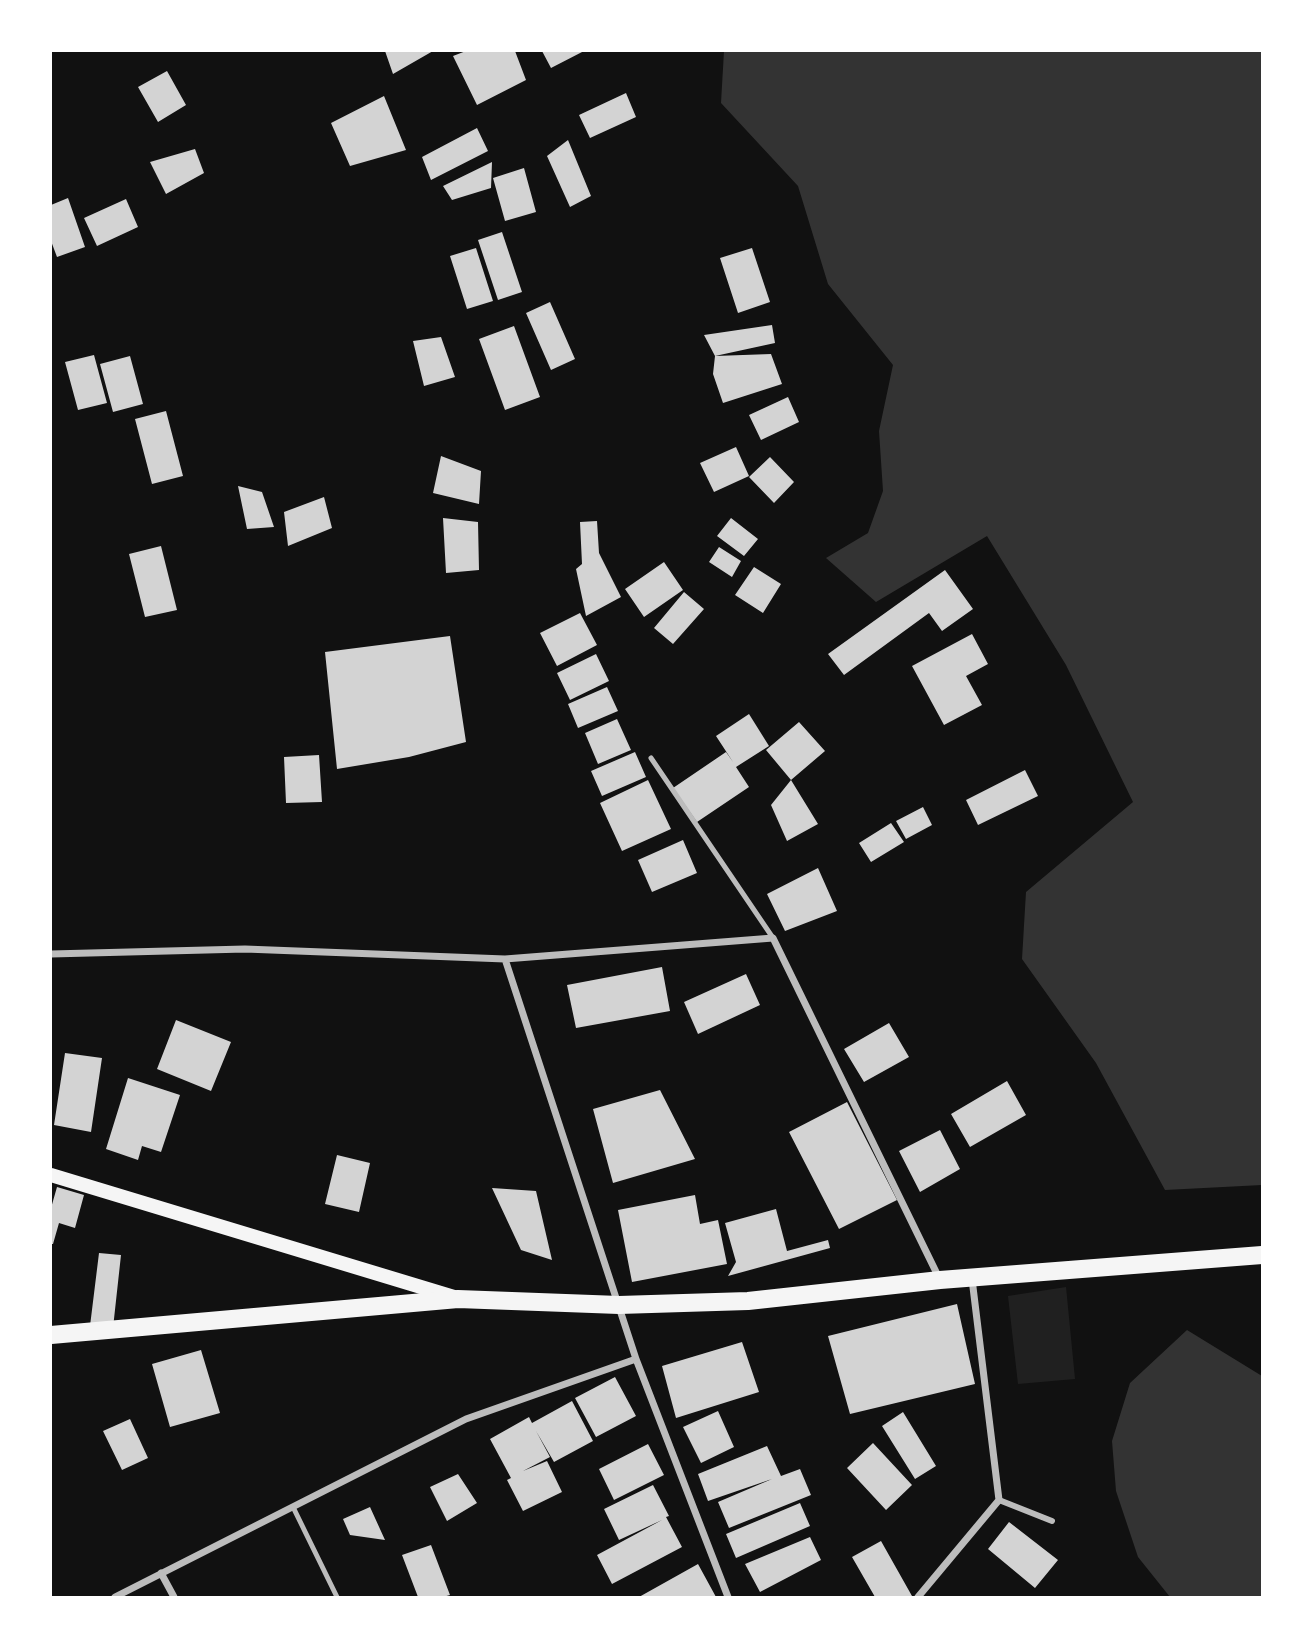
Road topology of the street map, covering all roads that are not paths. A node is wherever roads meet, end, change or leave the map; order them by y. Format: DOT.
graph roads {
  1 [pos="651,758"];
  2 [pos="773,938"];
  3 [pos="51,954"];
  4 [pos="505,959"];
  5 [pos="51,1175"];
  6 [pos="1262,1255"];
  7 [pos="972,1278"];
  8 [pos="940,1280"];
  9 [pos="458,1299"];
  10 [pos="620,1305"];
  11 [pos="51,1335"];
  12 [pos="636,1359"];
  13 [pos="999,1500"];
  14 [pos="293,1507"];
  15 [pos="1052,1521"];
  16 [pos="162,1573"];
  17 [pos="115,1597"];
  18 [pos="174,1597"];
  19 [pos="337,1597"];
  20 [pos="728,1597"];
  21 [pos="918,1597"];
  1 -- 2 [label="lane"];
  2 -- 4 [label="street"];
  2 -- 8 [label="street"];
  3 -- 4 [label="street"];
  4 -- 10 [label="street"];
  5 -- 9 [label="main road"];
  6 -- 7 [label="main road"];
  7 -- 8 [label="main road"];
  7 -- 13 [label="street"];
  8 -- 10 [label="main road"];
  9 -- 10 [label="main road"];
  9 -- 11 [label="main road"];
  10 -- 12 [label="street"];
  12 -- 14 [label="street"];
  12 -- 20 [label="street"];
  13 -- 15 [label="street"];
  13 -- 21 [label="street"];
  14 -- 16 [label="street"];
  14 -- 19 [label="lane"];
  16 -- 17 [label="street"];
  16 -- 18 [label="street"];
}
